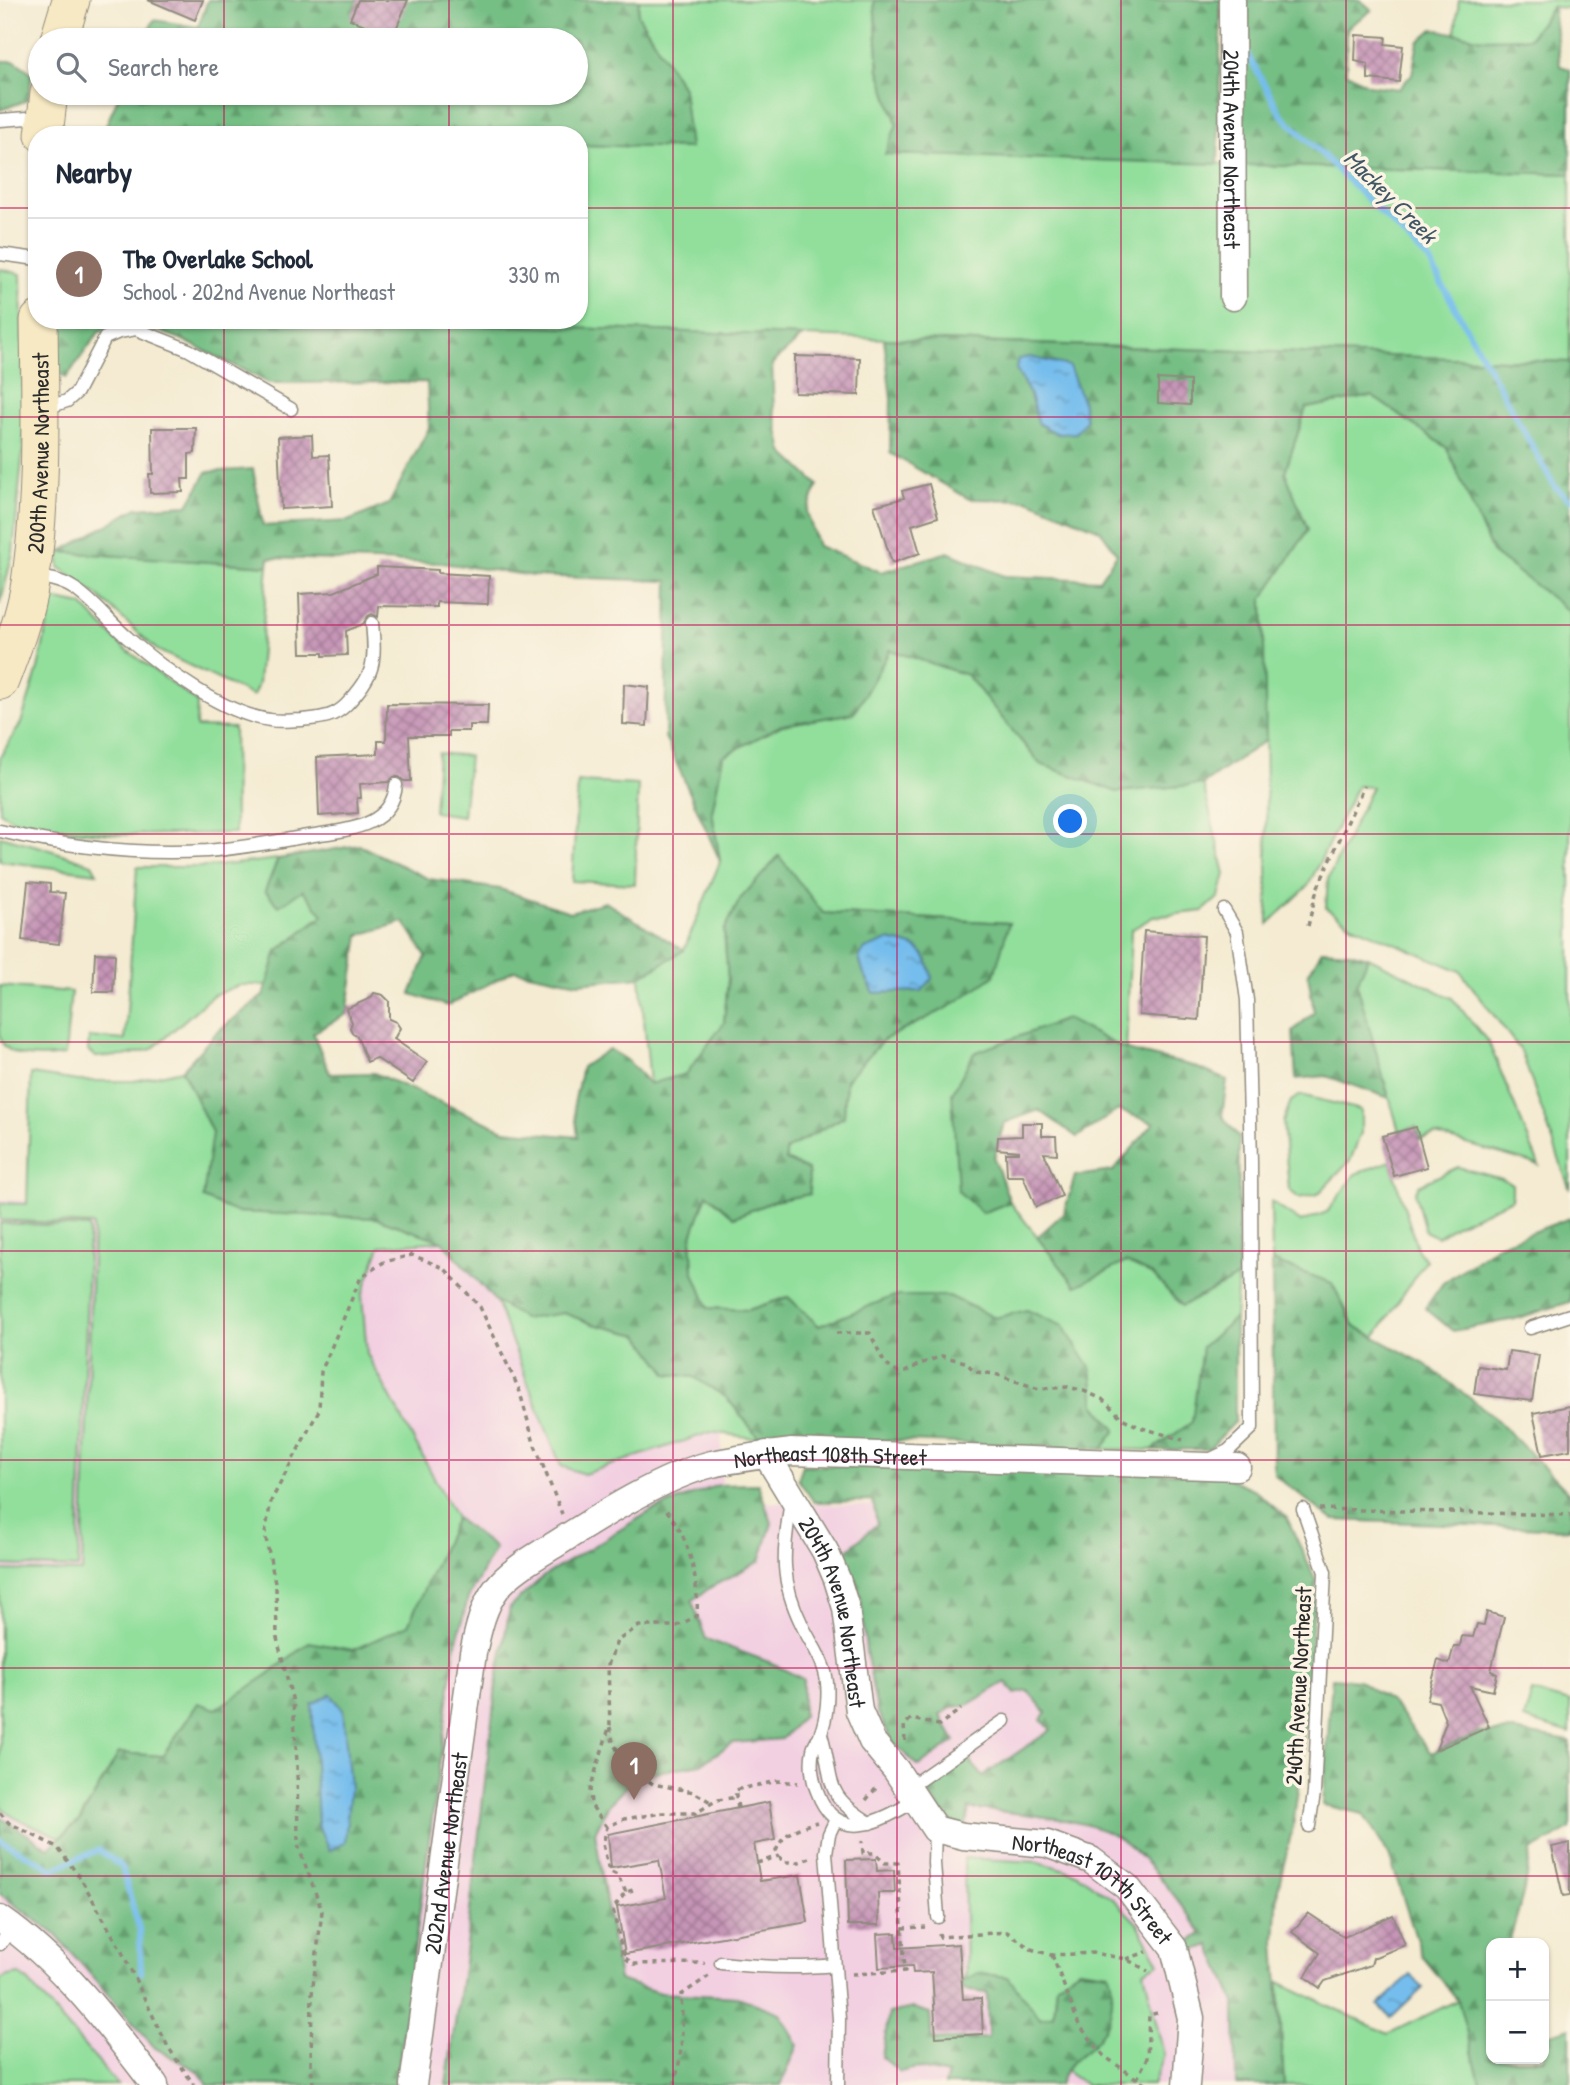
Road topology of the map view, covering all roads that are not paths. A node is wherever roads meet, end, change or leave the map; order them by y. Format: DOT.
graph roads {
  1 [pos="71,0"];
  2 [pos="1232,0"];
  3 [pos="63,28"];
  4 [pos="46,115"];
  5 [pos="0,120"];
  6 [pos="0,254"];
  7 [pos="28,258"];
  8 [pos="1233,297"];
  9 [pos="39,329"];
  10 [pos="291,409"];
  11 [pos="40,410"];
  12 [pos="30,580"];
  13 [pos="372,623"];
  14 [pos="0,681"];
  15 [pos="396,785"];
  16 [pos="0,831"];
  17 [pos="1224,910"];
  18 [pos="1570,1315"];
  19 [pos="1530,1328"];
  20 [pos="766,1454"];
  21 [pos="1204,1463"];
  22 [pos="1237,1467"];
  23 [pos="792,1497"];
  24 [pos="1303,1509"];
  25 [pos="480,1620"];
  26 [pos="1003,1721"];
  27 [pos="821,1734"];
  28 [pos="901,1784"];
  29 [pos="834,1824"];
  30 [pos="871,1824"];
  31 [pos="1309,1826"];
  32 [pos="935,1829"];
  33 [pos="938,1921"];
  34 [pos="4,1930"];
  35 [pos="721,1963"];
  36 [pos="835,1970"];
  37 [pos="155,2085"];
  38 [pos="413,2085"];
  39 [pos="838,2085"];
  40 [pos="1186,2085"];
  1 -- 3 [label="street"];
  2 -- 8 [label="street, 204th Avenue Northeast"];
  4 -- 5 [label="lane"];
  6 -- 7 [label="lane"];
  9 -- 11 [label="street, 200th Avenue Northeast"];
  10 -- 11 [label="lane"];
  11 -- 12 [label="street, 200th Avenue Northeast"];
  12 -- 13 [label="lane"];
  12 -- 14 [label="street, 200th Avenue Northeast"];
  15 -- 16 [label="lane"];
  17 -- 21 [label="lane"];
  18 -- 19 [label="lane"];
  20 -- 21 [label="street, Northeast 108th Street"];
  20 -- 23 [label="street, 204th Avenue Northeast"];
  20 -- 25 [label="street, Northeast 108th Street"];
  21 -- 22 [label="street, Northeast 108th Street"];
  23 -- 27 [label="lane"];
  23 -- 28 [label="street, 204th Avenue Northeast"];
  24 -- 31 [label="lane, 240th Avenue Northeast"];
  25 -- 38 [label="street, 202nd Avenue Northeast"];
  26 -- 28 [label="lane"];
  27 -- 29 [label="lane"];
  27 -- 30 [label="lane"];
  28 -- 30 [label="lane"];
  28 -- 32 [label="street"];
  29 -- 30 [label="lane"];
  29 -- 36 [label="lane"];
  32 -- 33 [label="lane"];
  32 -- 40 [label="street, Northeast 107th Street"];
  34 -- 37 [label="street"];
  35 -- 36 [label="lane"];
  36 -- 39 [label="lane"];
}
